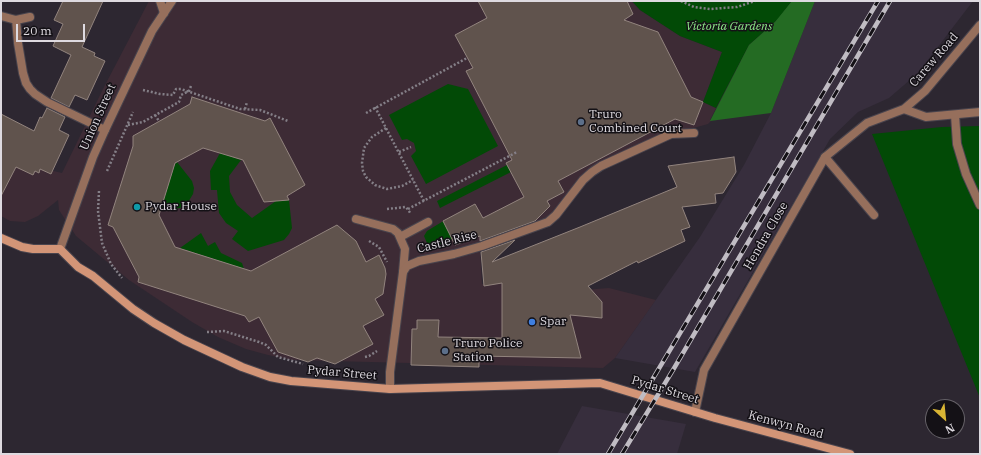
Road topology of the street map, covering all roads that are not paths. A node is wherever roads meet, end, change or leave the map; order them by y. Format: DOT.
graph roads {
  1 [pos="160,1"];
  2 [pos="172,1"];
  3 [pos="164,13"];
  4 [pos="1,16"];
  5 [pos="30,17"];
  6 [pos="16,20"];
  7 [pos="980,25"];
  8 [pos="904,109"];
  9 [pos="980,112"];
  10 [pos="955,114"];
  11 [pos="106,130"];
  12 [pos="694,133"];
  13 [pos="825,157"];
  14 [pos="980,205"];
  15 [pos="874,215"];
  16 [pos="356,219"];
  17 [pos="428,222"];
  18 [pos="400,237"];
  19 [pos="1,238"];
  20 [pos="60,249"];
  21 [pos="403,272"];
  22 [pos="390,389"];
  23 [pos="695,412"];
  24 [pos="715,418"];
  25 [pos="850,454"];
  1 -- 3 [label="street"];
  2 -- 3 [label="street, Union Street"];
  3 -- 11 [label="street, Union Street"];
  4 -- 6 [label="street"];
  5 -- 6 [label="street"];
  6 -- 11 [label="street"];
  7 -- 8 [label="street, Carew Road"];
  8 -- 10 [label="street"];
  8 -- 13 [label="street, Hendra Close"];
  9 -- 10 [label="street"];
  10 -- 14 [label="street"];
  11 -- 20 [label="street, Union Street"];
  12 -- 21 [label="street, Castle Rise"];
  13 -- 15 [label="street"];
  13 -- 23 [label="street, Hendra Close"];
  16 -- 18 [label="street"];
  17 -- 18 [label="street"];
  18 -- 21 [label="street"];
  19 -- 20 [label="main road"];
  20 -- 22 [label="main road, Pydar Street"];
  21 -- 22 [label="street"];
  22 -- 23 [label="main road, Pydar Street"];
  23 -- 24 [label="main road, Pydar Street"];
  24 -- 25 [label="main road, Kenwyn Road"];
}
